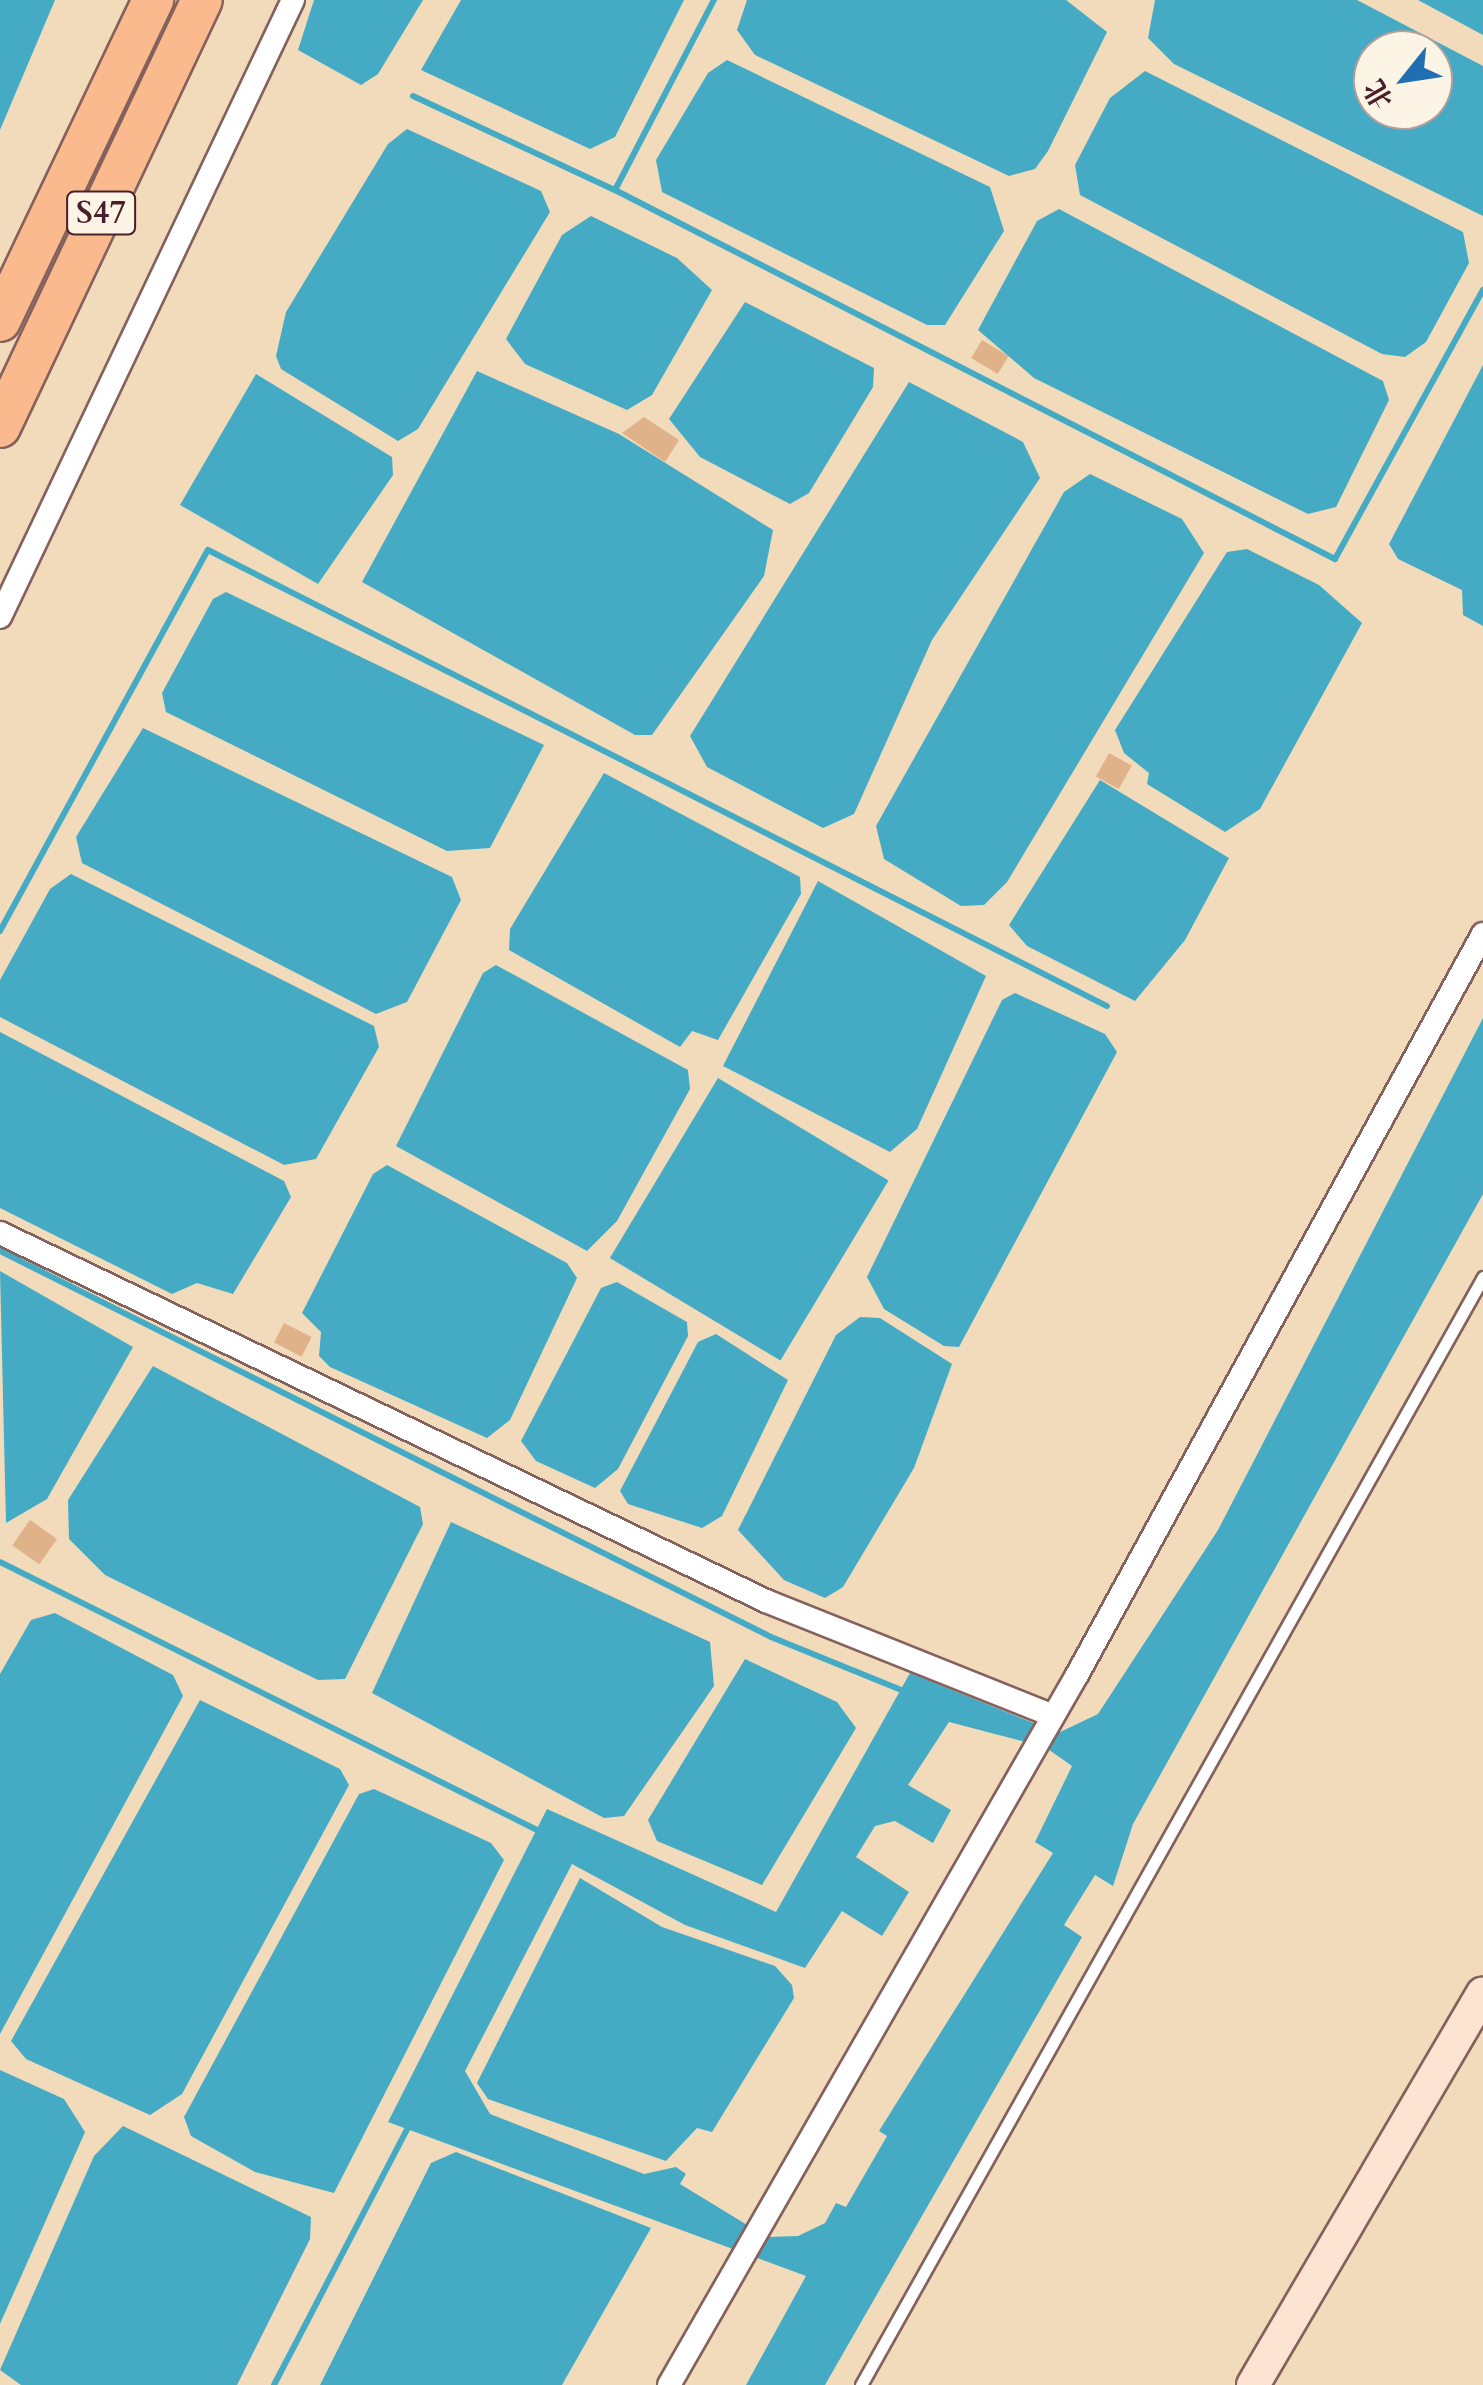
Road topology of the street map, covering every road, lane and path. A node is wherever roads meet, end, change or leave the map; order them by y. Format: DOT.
graph roads {
  1 [pos="153,0"];
  2 [pos="202,0"];
  3 [pos="293,0"];
  4 [pos="0,321"];
  5 [pos="0,427"];
  6 [pos="0,618"];
  7 [pos="1483,934"];
  8 [pos="0,1233"];
  9 [pos="1483,1277"];
  10 [pos="1048,1714"];
  11 [pos="1483,1994"];
  12 [pos="668,2385"];
  13 [pos="862,2385"];
  14 [pos="1253,2385"];
  1 -- 4 [label="highway, S47"];
  2 -- 5 [label="highway, S47"];
  3 -- 6 [label="street"];
  7 -- 10 [label="street"];
  8 -- 10 [label="street"];
  9 -- 13 [label="lane"];
  10 -- 12 [label="street"];
  11 -- 14 [label="street"];
}
